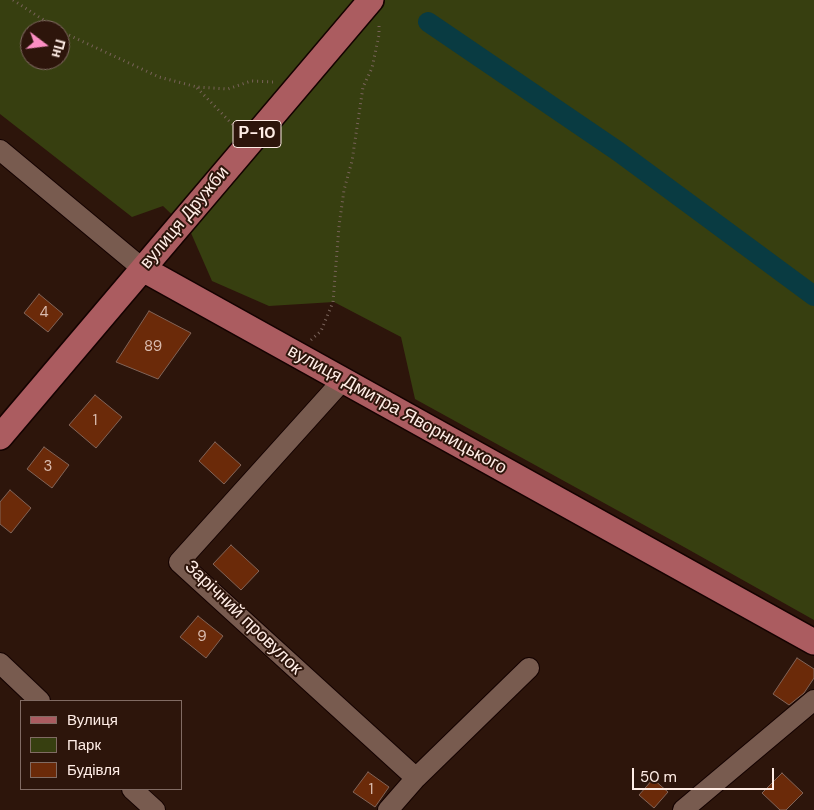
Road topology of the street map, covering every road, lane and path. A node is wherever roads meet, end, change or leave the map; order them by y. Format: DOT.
graph roads {
  1 [pos="12,0"];
  2 [pos="375,9"];
  3 [pos="43,20"];
  4 [pos="70,35"];
  5 [pos="301,83"];
  6 [pos="196,87"];
  7 [pos="250,142"];
  8 [pos="0,150"];
  9 [pos="143,269"];
  10 [pos="296,354"];
  11 [pos="343,380"];
  12 [pos="0,437"];
  13 [pos="814,642"];
  14 [pos="0,663"];
  15 [pos="529,668"];
  16 [pos="39,700"];
  17 [pos="814,700"];
  18 [pos="416,778"];
  19 [pos="133,790"];
  20 [pos="155,810"];
  21 [pos="388,810"];
  22 [pos="683,810"];
  1 -- 3 [label="path"];
  2 -- 5 [label="main road, вулиця Дружби / Р-10"];
  2 -- 10 [label="path"];
  4 -- 6 [label="path"];
  5 -- 6 [label="path"];
  5 -- 7 [label="main road, вулиця Дружби / Р-10"];
  6 -- 7 [label="path"];
  7 -- 9 [label="main road, вулиця Дружби / Р-10"];
  8 -- 9 [label="street, вулиця Дмитра Яворницького"];
  9 -- 10 [label="main road, вулиця Дмитра Яворницького"];
  9 -- 12 [label="main road, вулиця Дружби / Р-10"];
  10 -- 11 [label="main road, вулиця Дмитра Яворницького"];
  11 -- 13 [label="main road, вулиця Дмитра Яворницького"];
  11 -- 18 [label="street, Зарічний провулок"];
  14 -- 16 [label="street"];
  15 -- 18 [label="street"];
  17 -- 22 [label="street"];
  18 -- 21 [label="street"];
  19 -- 20 [label="street"];
}
